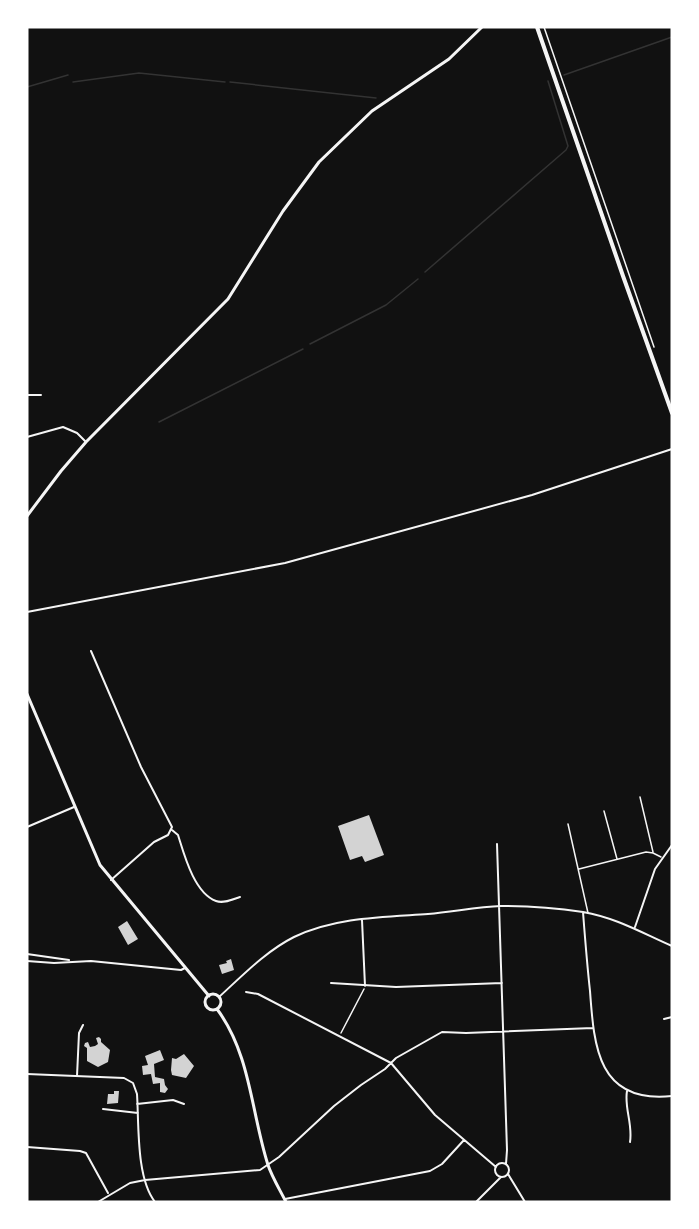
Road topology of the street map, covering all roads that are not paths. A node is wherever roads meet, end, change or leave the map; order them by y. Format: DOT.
graph roads {
  1 [pos="482,27"];
  2 [pos="537,27"];
  3 [pos="27,395"];
  4 [pos="41,395"];
  5 [pos="672,413"];
  6 [pos="27,437"];
  7 [pos="86,442"];
  8 [pos="672,449"];
  9 [pos="27,516"];
  10 [pos="27,612"];
  11 [pos="91,651"];
  12 [pos="27,694"];
  13 [pos="640,797"];
  14 [pos="74,807"];
  15 [pos="604,811"];
  16 [pos="568,824"];
  17 [pos="27,827"];
  18 [pos="171,830"];
  19 [pos="497,844"];
  20 [pos="672,845"];
  21 [pos="653,853"];
  22 [pos="662,857"];
  23 [pos="617,860"];
  24 [pos="579,869"];
  25 [pos="111,880"];
  26 [pos="240,897"];
  27 [pos="500,906"];
  28 [pos="583,912"];
  29 [pos="588,913"];
  30 [pos="362,920"];
  31 [pos="634,927"];
  32 [pos="672,946"];
  33 [pos="27,954"];
  34 [pos="27,961"];
  35 [pos="72,961"];
  36 [pos="185,968"];
  37 [pos="331,983"];
  38 [pos="502,983"];
  39 [pos="365,986"];
  40 [pos="246,992"];
  41 [pos="209,996"];
  42 [pos="219,997"];
  43 [pos="217,1009"];
  44 [pos="672,1017"];
  45 [pos="664,1019"];
  46 [pos="84,1025"];
  47 [pos="593,1028"];
  48 [pos="504,1032"];
  49 [pos="391,1063"];
  50 [pos="27,1074"];
  51 [pos="77,1076"];
  52 [pos="627,1091"];
  53 [pos="672,1096"];
  54 [pos="138,1104"];
  55 [pos="184,1104"];
  56 [pos="103,1110"];
  57 [pos="138,1113"];
  58 [pos="464,1140"];
  59 [pos="630,1142"];
  60 [pos="27,1147"];
  61 [pos="506,1164"];
  62 [pos="268,1165"];
  63 [pos="496,1167"];
  64 [pos="508,1174"];
  65 [pos="501,1177"];
  66 [pos="145,1180"];
  67 [pos="108,1194"];
  68 [pos="285,1201"];
  69 [pos="98,1202"];
  70 [pos="155,1202"];
  71 [pos="476,1202"];
  72 [pos="525,1202"];
  1 -- 7 [label="street"];
  2 -- 5 [label="main road"];
  3 -- 4 [label="street"];
  6 -- 7 [label="street"];
  7 -- 9 [label="street"];
  8 -- 10 [label="street"];
  11 -- 18 [label="street"];
  12 -- 14 [label="street"];
  13 -- 21 [label="lane"];
  14 -- 17 [label="street"];
  14 -- 25 [label="street"];
  15 -- 23 [label="lane"];
  16 -- 24 [label="lane"];
  18 -- 25 [label="street"];
  18 -- 26 [label="street"];
  19 -- 27 [label="street"];
  20 -- 22 [label="street"];
  21 -- 22 [label="lane"];
  21 -- 23 [label="lane"];
  22 -- 31 [label="street"];
  23 -- 24 [label="lane"];
  24 -- 29 [label="lane"];
  25 -- 36 [label="street"];
  27 -- 28 [label="street"];
  27 -- 30 [label="street"];
  27 -- 38 [label="street"];
  28 -- 29 [label="street"];
  28 -- 47 [label="street"];
  29 -- 31 [label="street"];
  30 -- 39 [label="street"];
  30 -- 42 [label="street"];
  31 -- 32 [label="street"];
  33 -- 35 [label="street"];
  34 -- 35 [label="street"];
  35 -- 36 [label="street"];
  36 -- 41 [label="street"];
  37 -- 39 [label="street"];
  38 -- 39 [label="street"];
  38 -- 48 [label="street"];
  40 -- 49 [label="street"];
  41 -- 42 [label="street"];
  41 -- 43 [label="street"];
  42 -- 43 [label="street"];
  43 -- 62 [label="street"];
  44 -- 45 [label="street"];
  46 -- 51 [label="street"];
  47 -- 48 [label="street"];
  47 -- 52 [label="street"];
  48 -- 49 [label="street"];
  48 -- 61 [label="street"];
  49 -- 58 [label="street"];
  49 -- 62 [label="street"];
  50 -- 51 [label="street"];
  51 -- 54 [label="street"];
  52 -- 53 [label="street"];
  52 -- 59 [label="street"];
  54 -- 55 [label="street"];
  54 -- 57 [label="street"];
  56 -- 57 [label="street"];
  57 -- 66 [label="street"];
  58 -- 63 [label="street"];
  58 -- 68 [label="street"];
  60 -- 67 [label="street"];
  61 -- 63 [label="street"];
  61 -- 64 [label="street"];
  62 -- 66 [label="street"];
  62 -- 68 [label="street"];
  63 -- 65 [label="street"];
  64 -- 65 [label="street"];
  64 -- 72 [label="street"];
  65 -- 71 [label="street"];
  66 -- 67 [label="street"];
  66 -- 70 [label="street"];
  67 -- 69 [label="street"];
}
